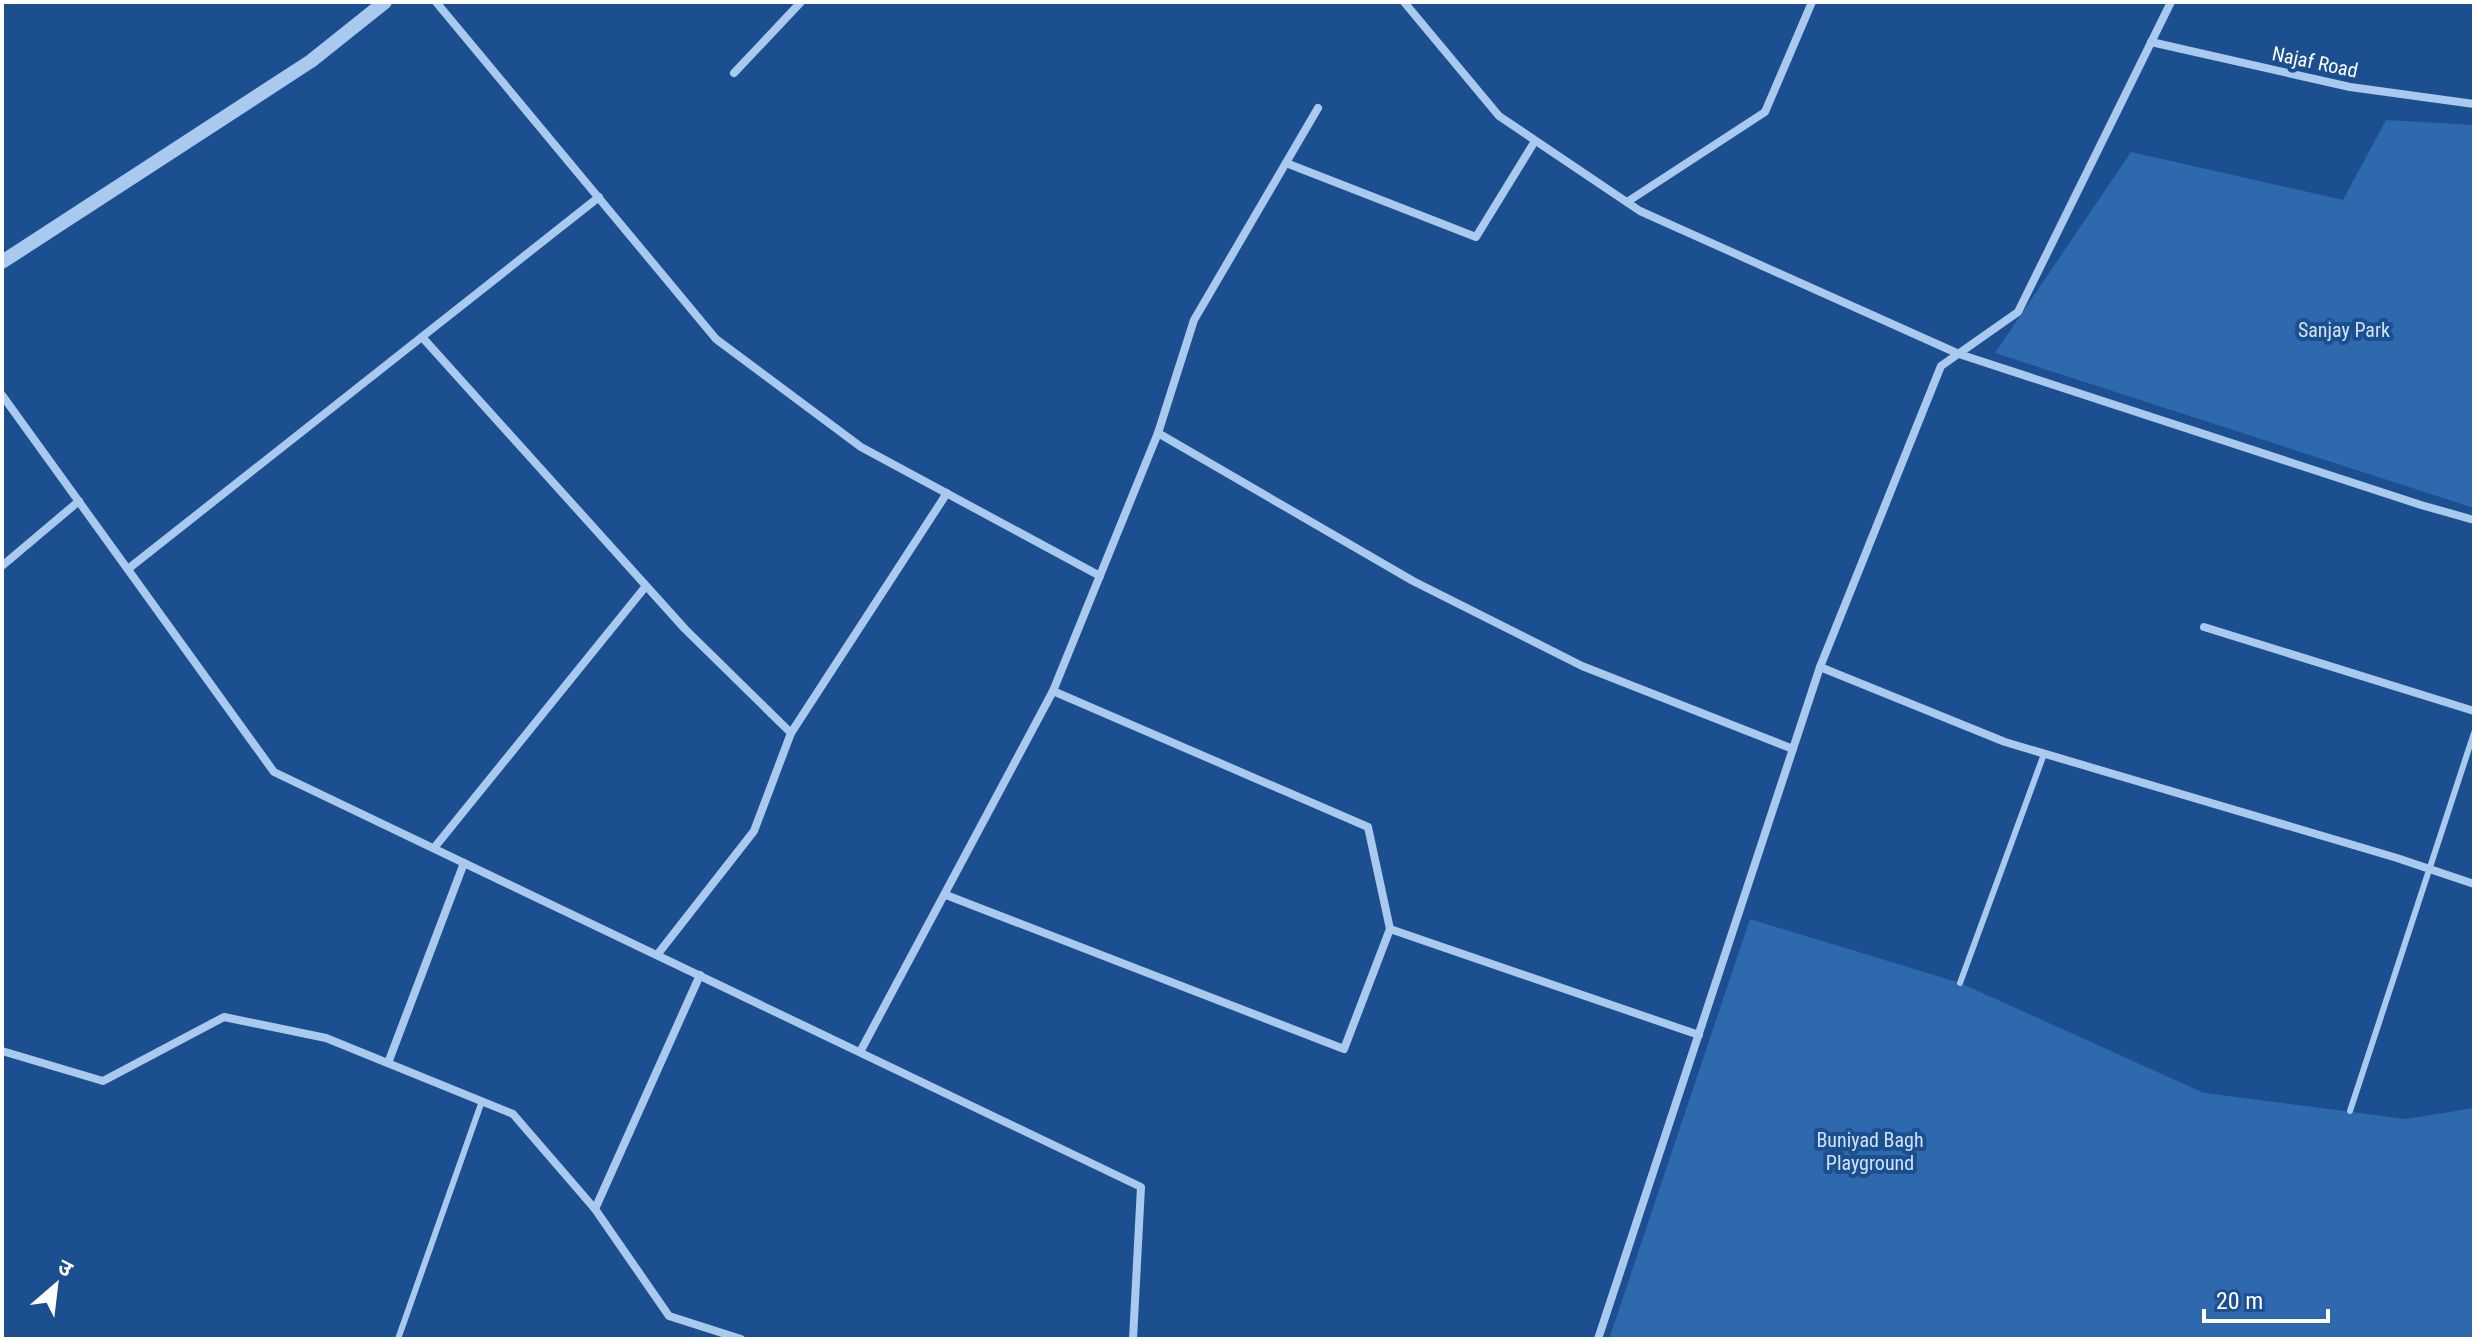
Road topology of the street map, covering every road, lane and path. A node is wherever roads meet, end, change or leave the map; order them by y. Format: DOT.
graph roads {
  1 [pos="385,2"];
  2 [pos="436,2"];
  3 [pos="801,2"];
  4 [pos="1404,2"];
  5 [pos="1812,2"];
  6 [pos="2171,2"];
  7 [pos="2151,42"];
  8 [pos="734,73"];
  9 [pos="2474,104"];
  10 [pos="1318,108"];
  11 [pos="1535,141"];
  12 [pos="1286,163"];
  13 [pos="599,197"];
  14 [pos="1627,202"];
  15 [pos="2,262"];
  16 [pos="422,337"];
  17 [pos="1959,354"];
  18 [pos="2,395"];
  19 [pos="1158,433"];
  20 [pos="947,493"];
  21 [pos="79,501"];
  22 [pos="2474,520"];
  23 [pos="2,566"];
  24 [pos="128,569"];
  25 [pos="1100,576"];
  26 [pos="646,586"];
  27 [pos="2204,627"];
  28 [pos="1820,667"];
  29 [pos="1053,691"];
  30 [pos="2474,711"];
  31 [pos="791,733"];
  32 [pos="2474,733"];
  33 [pos="1793,749"];
  34 [pos="2044,754"];
  35 [pos="434,848"];
  36 [pos="464,863"];
  37 [pos="2429,869"];
  38 [pos="2474,884"];
  39 [pos="946,895"];
  40 [pos="1390,929"];
  41 [pos="657,955"];
  42 [pos="700,975"];
  43 [pos="1960,983"];
  44 [pos="1699,1035"];
  45 [pos="2,1051"];
  46 [pos="860,1052"];
  47 [pos="388,1063"];
  48 [pos="482,1101"];
  49 [pos="2350,1111"];
  50 [pos="595,1209"];
  51 [pos="398,1339"];
  52 [pos="741,1339"];
  53 [pos="1133,1339"];
  54 [pos="1598,1339"];
  1 -- 15 [label="street"];
  2 -- 13 [label="street"];
  3 -- 8 [label="street"];
  4 -- 11 [label="street"];
  5 -- 14 [label="street"];
  6 -- 7 [label="street"];
  7 -- 9 [label="street, Najaf Road"];
  7 -- 17 [label="street"];
  10 -- 12 [label="street"];
  11 -- 12 [label="street"];
  11 -- 14 [label="street"];
  12 -- 19 [label="street"];
  13 -- 16 [label="street"];
  13 -- 20 [label="street"];
  14 -- 17 [label="street"];
  16 -- 24 [label="street"];
  16 -- 26 [label="street"];
  17 -- 22 [label="street"];
  17 -- 28 [label="street"];
  18 -- 21 [label="street"];
  19 -- 25 [label="street"];
  19 -- 33 [label="street"];
  20 -- 25 [label="street"];
  20 -- 31 [label="street"];
  21 -- 23 [label="street"];
  21 -- 24 [label="street"];
  24 -- 35 [label="street"];
  25 -- 29 [label="street"];
  26 -- 31 [label="street"];
  26 -- 35 [label="street"];
  27 -- 30 [label="street"];
  28 -- 33 [label="street"];
  28 -- 34 [label="street"];
  29 -- 39 [label="street"];
  29 -- 40 [label="street"];
  31 -- 41 [label="street"];
  32 -- 37 [label="lane"];
  33 -- 44 [label="street"];
  34 -- 37 [label="street"];
  34 -- 43 [label="lane"];
  35 -- 36 [label="street"];
  36 -- 41 [label="street"];
  36 -- 47 [label="street"];
  37 -- 38 [label="street"];
  37 -- 49 [label="lane"];
  39 -- 40 [label="street"];
  39 -- 46 [label="street"];
  40 -- 44 [label="street"];
  41 -- 42 [label="street"];
  42 -- 46 [label="street"];
  42 -- 50 [label="street"];
  44 -- 54 [label="street"];
  45 -- 47 [label="street"];
  46 -- 53 [label="street"];
  47 -- 48 [label="street"];
  48 -- 50 [label="street"];
  48 -- 51 [label="lane"];
  50 -- 52 [label="street"];
}
